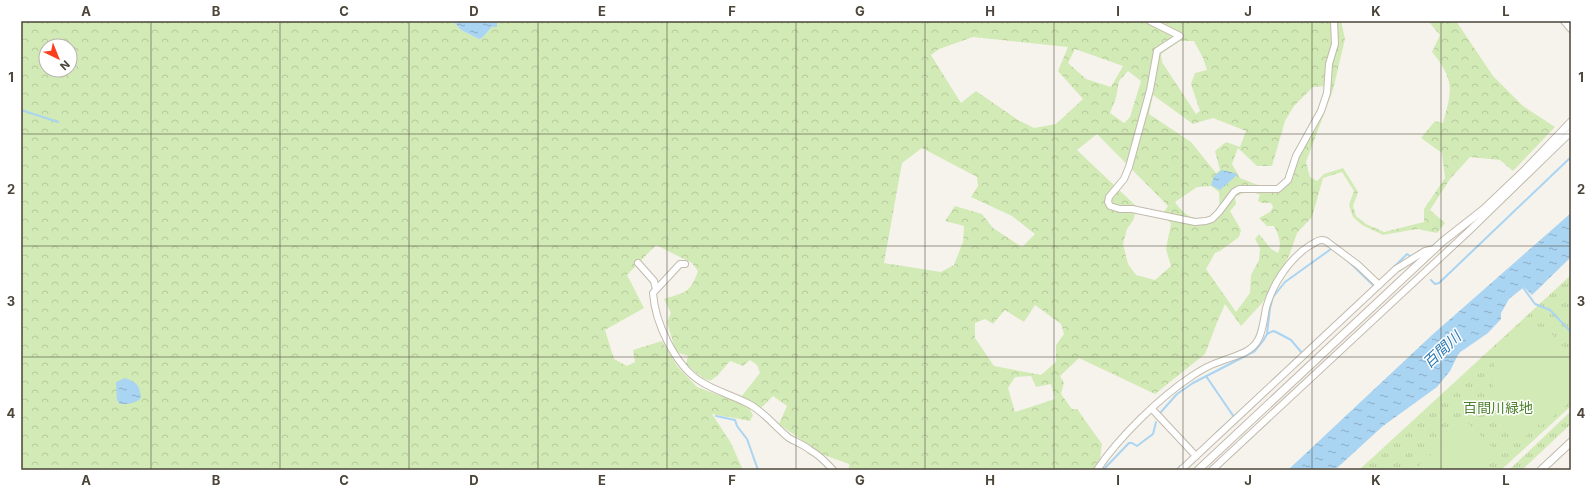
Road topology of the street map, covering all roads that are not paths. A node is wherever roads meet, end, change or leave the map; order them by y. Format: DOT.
graph roads {
  1 [pos="1150,21"];
  2 [pos="1334,21"];
  3 [pos="1564,21"];
  4 [pos="1571,29"];
  5 [pos="1571,122"];
  6 [pos="1571,132"];
  7 [pos="1434,249"];
  8 [pos="638,263"];
  9 [pos="685,264"];
  10 [pos="1378,284"];
  11 [pos="656,289"];
  12 [pos="1152,409"];
  13 [pos="1571,442"];
  14 [pos="1195,454"];
  15 [pos="833,470"];
  16 [pos="1097,470"];
  17 [pos="1181,470"];
  18 [pos="1198,470"];
  19 [pos="1212,470"];
  20 [pos="1541,470"];
  1 -- 2 [label="street"];
  3 -- 4 [label="street"];
  5 -- 7 [label="street"];
  6 -- 19 [label="street"];
  7 -- 10 [label="street"];
  7 -- 18 [label="street"];
  8 -- 11 [label="street"];
  9 -- 11 [label="street"];
  10 -- 12 [label="street"];
  10 -- 14 [label="street"];
  11 -- 15 [label="street"];
  12 -- 14 [label="street"];
  12 -- 16 [label="street"];
  13 -- 20 [label="street"];
  14 -- 17 [label="street"];
}
